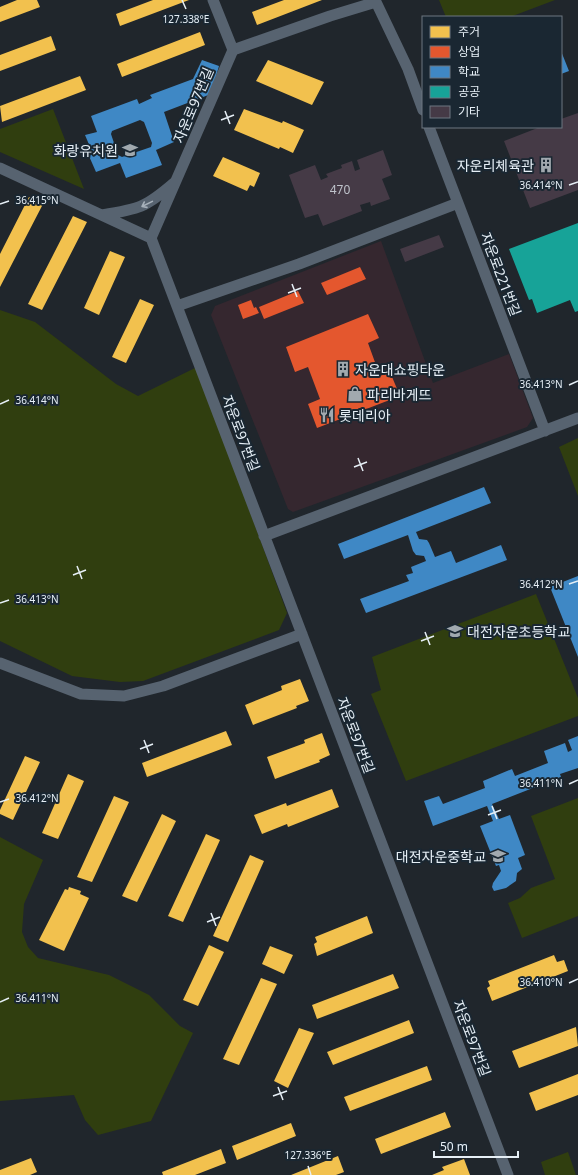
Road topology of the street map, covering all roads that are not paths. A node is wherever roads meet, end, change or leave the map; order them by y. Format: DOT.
graph roads {
  1 [pos="213,0"];
  2 [pos="379,1"];
  3 [pos="233,50"];
  4 [pos="422,107"];
  5 [pos="429,128"];
  6 [pos="0,168"];
  7 [pos="178,180"];
  8 [pos="458,203"];
  9 [pos="102,215"];
  10 [pos="151,238"];
  11 [pos="177,306"];
  12 [pos="578,418"];
  13 [pos="545,431"];
  14 [pos="264,536"];
  15 [pos="302,634"];
  16 [pos="0,663"];
  17 [pos="508,1175"];
  1 -- 3 [label="street"];
  2 -- 3 [label="street"];
  2 -- 4 [label="street"];
  3 -- 7 [label="street, 자운로97번길"];
  5 -- 8 [label="street, 자운로221번길"];
  6 -- 9 [label="street"];
  7 -- 9 [label="street, one-way"];
  7 -- 10 [label="street, 자운로97번길"];
  8 -- 11 [label="street"];
  8 -- 13 [label="street, 자운로221번길"];
  9 -- 10 [label="street"];
  10 -- 11 [label="street, 자운로97번길"];
  11 -- 14 [label="street, 자운로97번길"];
  12 -- 13 [label="street"];
  13 -- 14 [label="street"];
  14 -- 15 [label="street, 자운로97번길"];
  15 -- 16 [label="street"];
  15 -- 17 [label="street, 자운로97번길"];
}
